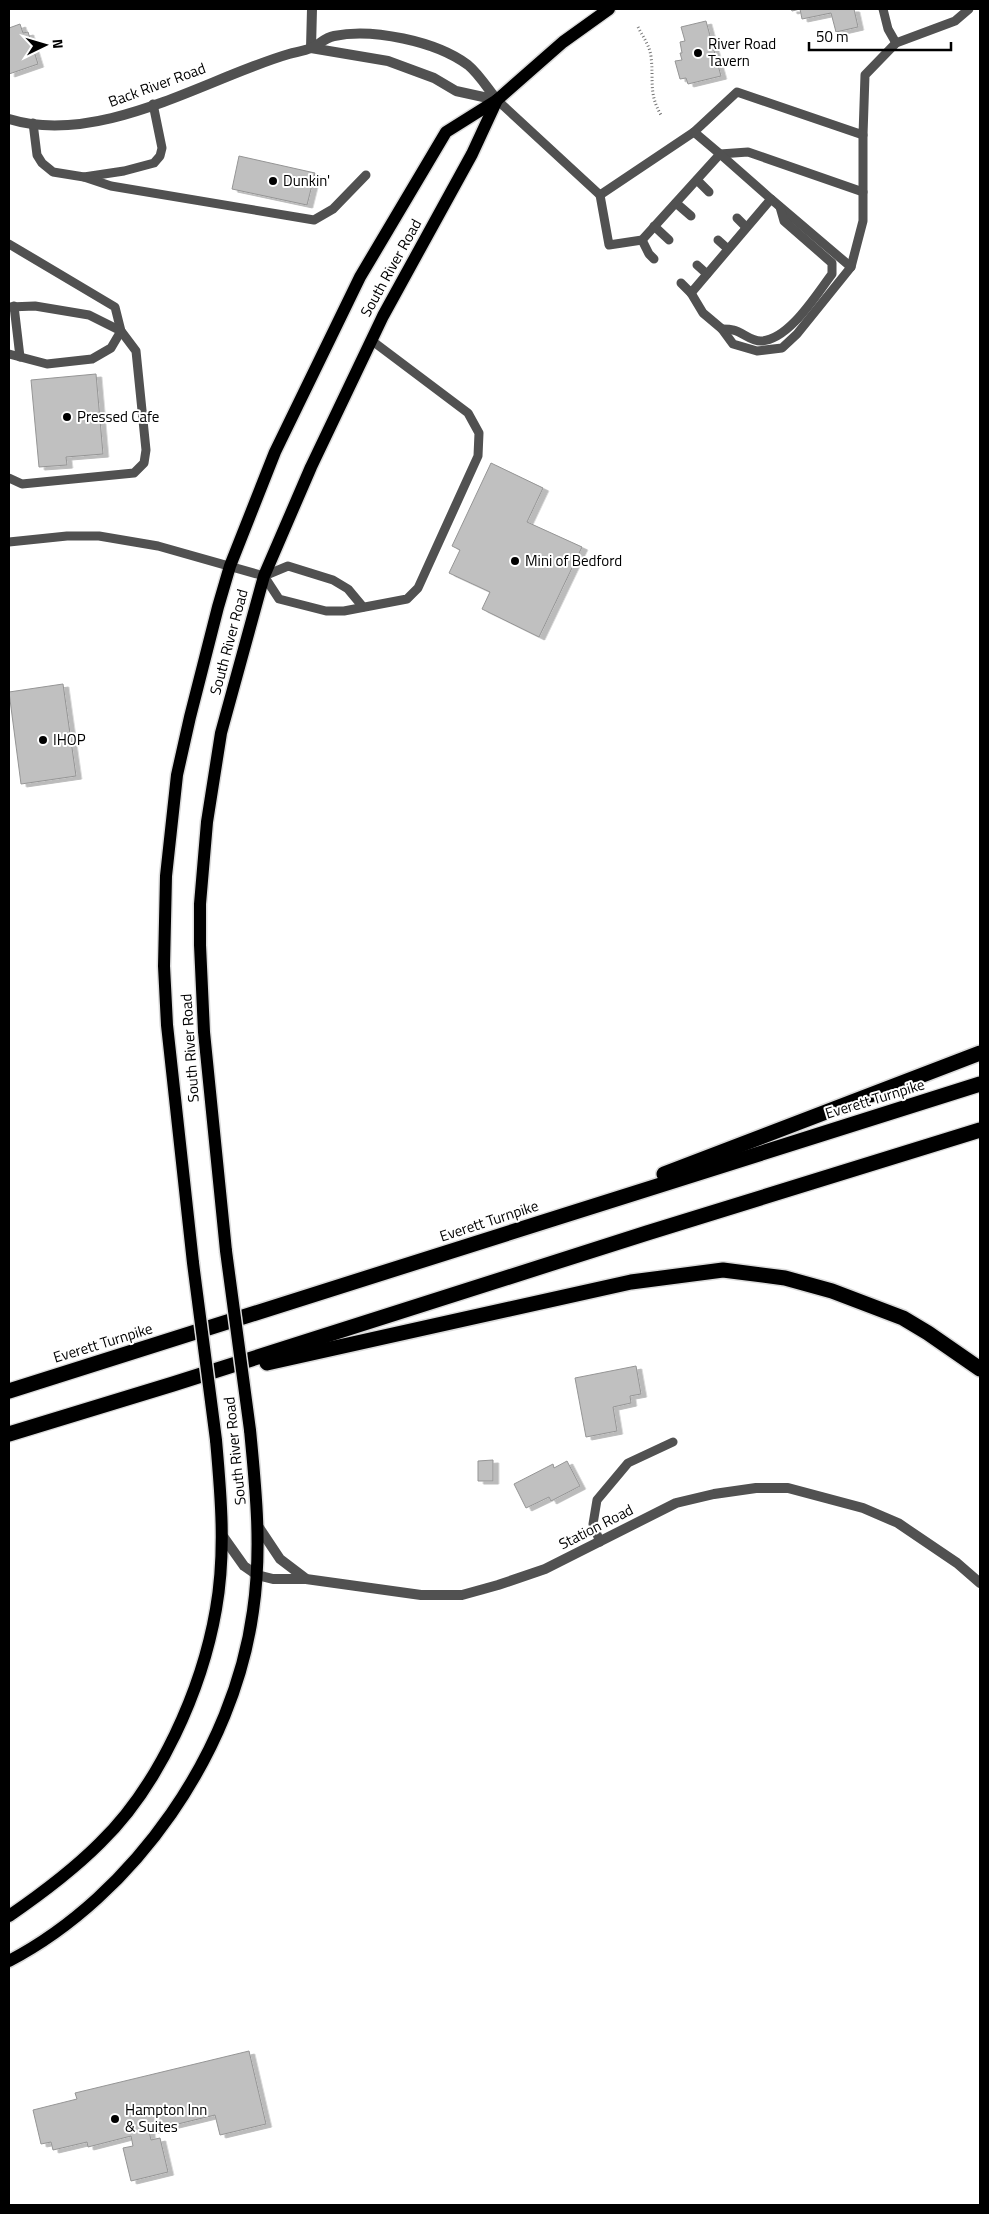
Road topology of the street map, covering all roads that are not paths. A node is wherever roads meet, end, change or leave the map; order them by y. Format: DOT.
graph roads {
  1 [pos="312,9"];
  2 [pos="609,9"];
  3 [pos="883,9"];
  4 [pos="969,9"];
  5 [pos="896,43"];
  6 [pos="312,48"];
  7 [pos="497,100"];
  8 [pos="153,104"];
  9 [pos="9,119"];
  10 [pos="33,123"];
  11 [pos="694,132"];
  12 [pos="863,134"];
  13 [pos="720,154"];
  14 [pos="366,175"];
  15 [pos="84,177"];
  16 [pos="696,180"];
  17 [pos="709,192"];
  18 [pos="863,192"];
  19 [pos="600,195"];
  20 [pos="771,198"];
  21 [pos="676,203"];
  22 [pos="780,206"];
  23 [pos="691,216"];
  24 [pos="737,218"];
  25 [pos="654,226"];
  26 [pos="746,227"];
  27 [pos="642,240"];
  28 [pos="669,240"];
  29 [pos="718,240"];
  30 [pos="9,244"];
  31 [pos="728,249"];
  32 [pos="654,259"];
  33 [pos="697,265"];
  34 [pos="851,267"];
  35 [pos="707,274"];
  36 [pos="681,283"];
  37 [pos="691,292"];
  38 [pos="12,306"];
  39 [pos="722,329"];
  40 [pos="121,331"];
  41 [pos="371,340"];
  42 [pos="9,354"];
  43 [pos="20,357"];
  44 [pos="9,478"];
  45 [pos="9,542"];
  46 [pos="230,566"];
  47 [pos="264,576"];
  48 [pos="363,607"];
  49 [pos="980,1053"];
  50 [pos="980,1084"];
  51 [pos="980,1130"];
  52 [pos="514,1231"];
  53 [pos="980,1369"];
  54 [pos="173,1384"];
  55 [pos="9,1392"];
  56 [pos="9,1434"];
  57 [pos="673,1442"];
  58 [pos="258,1526"];
  59 [pos="222,1535"];
  60 [pos="600,1542"];
  61 [pos="257,1575"];
  62 [pos="306,1579"];
  63 [pos="980,1583"];
  64 [pos="9,1916"];
  65 [pos="9,1961"];
  1 -- 6 [label="street"];
  2 -- 7 [label="main road, South River Road"];
  3 -- 5 [label="lane"];
  4 -- 5 [label="lane"];
  5 -- 12 [label="lane"];
  6 -- 7 [label="street, Back River Road"];
  6 -- 7 [label="street, Back River Road"];
  6 -- 8 [label="street, Back River Road"];
  7 -- 19 [label="lane"];
  7 -- 41 [label="main road, South River Road"];
  7 -- 46 [label="main road, South River Road"];
  8 -- 10 [label="street, Back River Road"];
  8 -- 15 [label="lane"];
  9 -- 10 [label="street, Back River Road"];
  10 -- 15 [label="lane"];
  11 -- 12 [label="lane"];
  11 -- 13 [label="lane"];
  11 -- 19 [label="lane"];
  12 -- 18 [label="lane"];
  13 -- 16 [label="lane"];
  13 -- 18 [label="lane"];
  13 -- 20 [label="lane"];
  14 -- 15 [label="lane"];
  16 -- 17 [label="lane"];
  16 -- 21 [label="lane"];
  18 -- 34 [label="lane"];
  19 -- 27 [label="lane"];
  20 -- 22 [label="lane"];
  20 -- 26 [label="lane"];
  21 -- 23 [label="lane"];
  21 -- 25 [label="lane"];
  22 -- 34 [label="lane"];
  22 -- 39 [label="lane"];
  24 -- 26 [label="lane"];
  25 -- 27 [label="lane"];
  25 -- 28 [label="lane"];
  26 -- 31 [label="lane"];
  27 -- 32 [label="lane"];
  29 -- 31 [label="lane"];
  30 -- 40 [label="lane"];
  31 -- 35 [label="lane"];
  33 -- 35 [label="lane"];
  34 -- 39 [label="lane"];
  35 -- 37 [label="lane"];
  36 -- 37 [label="lane"];
  37 -- 39 [label="lane"];
  38 -- 40 [label="lane"];
  38 -- 43 [label="lane"];
  40 -- 43 [label="lane"];
  40 -- 44 [label="lane"];
  41 -- 47 [label="main road, South River Road"];
  41 -- 48 [label="lane"];
  42 -- 43 [label="lane"];
  45 -- 46 [label="lane"];
  46 -- 47 [label="lane"];
  46 -- 59 [label="main road, South River Road, bridge"];
  47 -- 48 [label="lane"];
  47 -- 48 [label="lane"];
  47 -- 58 [label="main road, South River Road, bridge"];
  49 -- 52 [label="highway"];
  50 -- 52 [label="highway, Everett Turnpike"];
  51 -- 54 [label="highway"];
  52 -- 55 [label="highway, Everett Turnpike"];
  53 -- 54 [label="highway"];
  54 -- 56 [label="highway"];
  57 -- 60 [label="lane"];
  58 -- 61 [label="main road, South River Road"];
  58 -- 62 [label="street"];
  59 -- 61 [label="street"];
  59 -- 64 [label="main road, South River Road"];
  60 -- 62 [label="street, Station Road"];
  60 -- 63 [label="street, Station Road"];
  61 -- 62 [label="street, Station Road"];
  61 -- 65 [label="main road, South River Road"];
}
